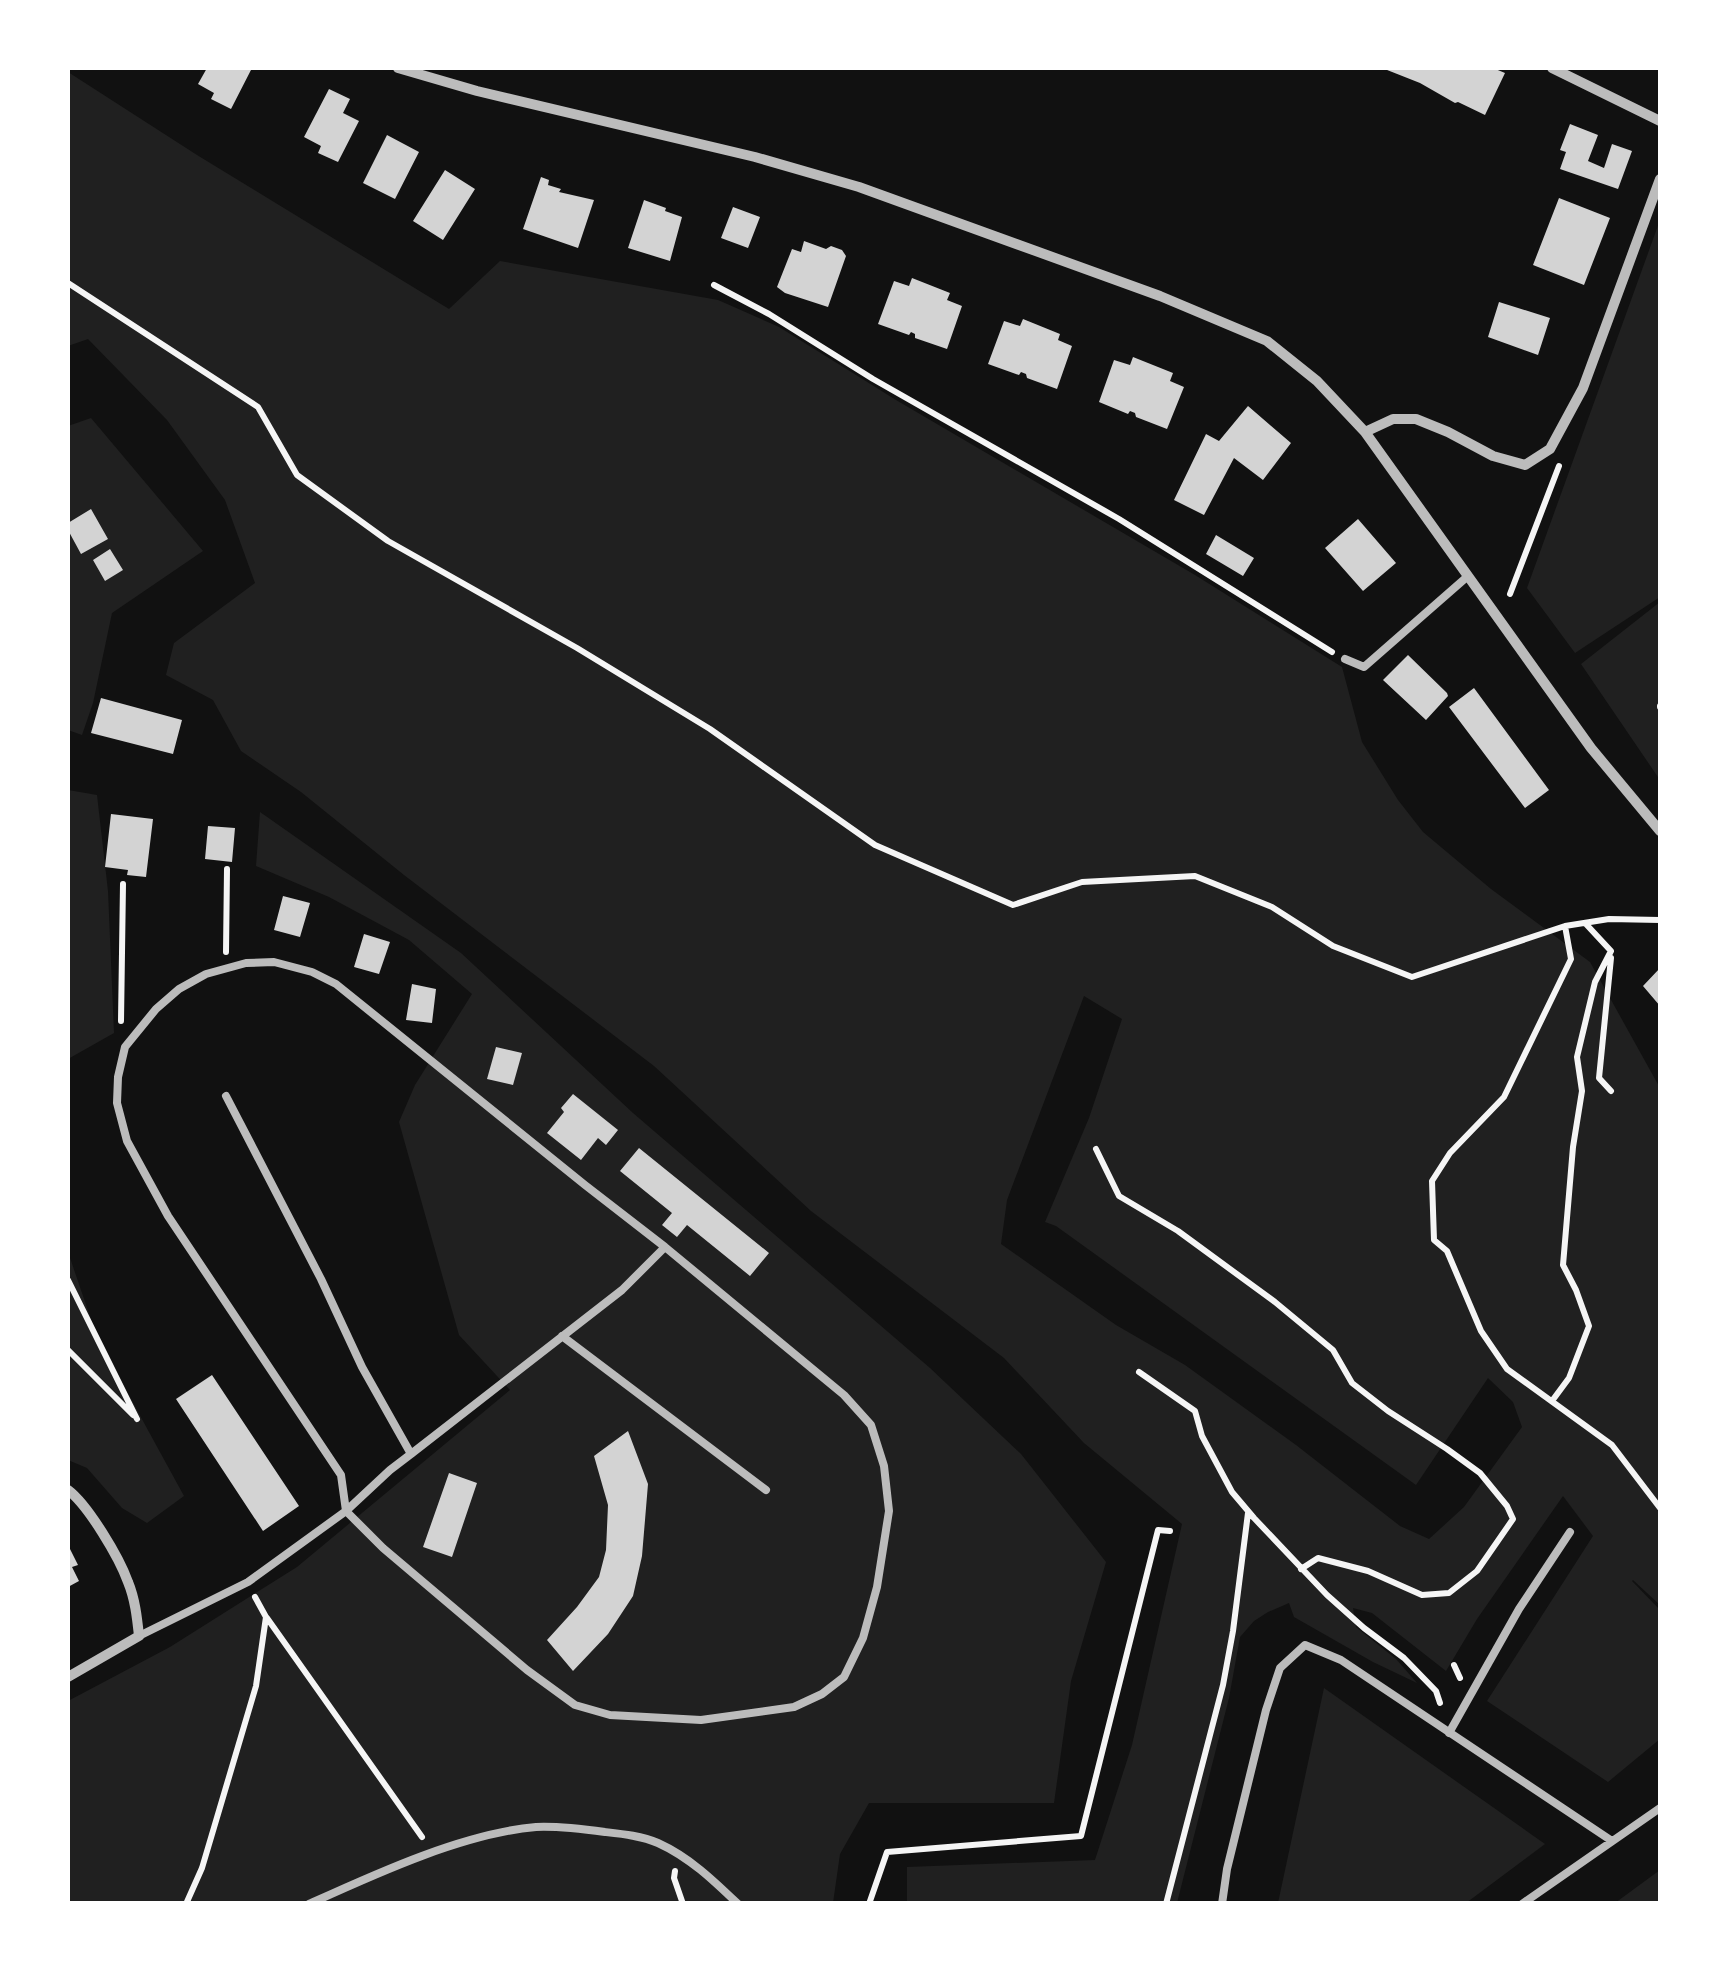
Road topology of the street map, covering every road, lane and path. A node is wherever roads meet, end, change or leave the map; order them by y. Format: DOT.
graph roads {
  1 [pos="398,68"];
  2 [pos="1552,68"];
  3 [pos="1660,121"];
  4 [pos="1660,179"];
  5 [pos="68,283"];
  6 [pos="714,285"];
  7 [pos="1365,432"];
  8 [pos="1550,449"];
  9 [pos="1468,576"];
  10 [pos="1510,594"];
  11 [pos="1345,659"];
  12 [pos="1660,832"];
  13 [pos="227,869"];
  14 [pos="124,884"];
  15 [pos="1660,920"];
  16 [pos="1585,923"];
  17 [pos="1565,926"];
  18 [pos="1611,952"];
  19 [pos="226,969"];
  20 [pos="125,1047"];
  21 [pos="1611,1091"];
  22 [pos="226,1096"];
  23 [pos="1096,1149"];
  24 [pos="665,1247"];
  25 [pos="68,1280"];
  26 [pos="562,1336"];
  27 [pos="68,1350"];
  28 [pos="1138,1372"];
  29 [pos="1552,1402"];
  30 [pos="411,1454"];
  31 [pos="68,1490"];
  32 [pos="766,1490"];
  33 [pos="1660,1508"];
  34 [pos="346,1511"];
  35 [pos="1248,1512"];
  36 [pos="1170,1531"];
  37 [pos="1570,1532"];
  38 [pos="1301,1570"];
  39 [pos="248,1582"];
  40 [pos="266,1617"];
  41 [pos="139,1636"];
  42 [pos="68,1677"];
  43 [pos="1448,1732"];
  44 [pos="1660,1808"];
  45 [pos="1612,1841"];
  46 [pos="434,1854"];
  47 [pos="186,1904"];
  48 [pos="310,1904"];
  49 [pos="738,1904"];
  50 [pos="869,1904"];
  51 [pos="1166,1904"];
  52 [pos="1222,1904"];
  53 [pos="1522,1904"];
  1 -- 7 [label="street"];
  2 -- 3 [label="street"];
  4 -- 8 [label="street"];
  5 -- 17 [label="path"];
  6 -- 11 [label="path"];
  7 -- 8 [label="street"];
  7 -- 9 [label="street"];
  8 -- 10 [label="path"];
  9 -- 11 [label="lane"];
  9 -- 12 [label="street"];
  13 -- 19 [label="path"];
  14 -- 20 [label="path"];
  15 -- 16 [label="path"];
  16 -- 17 [label="path"];
  16 -- 18 [label="path"];
  17 -- 29 [label="path"];
  18 -- 21 [label="path"];
  18 -- 29 [label="path"];
  19 -- 20 [label="lane"];
  19 -- 24 [label="lane"];
  20 -- 34 [label="lane"];
  22 -- 30 [label="lane"];
  23 -- 38 [label="path"];
  24 -- 26 [label="lane"];
  24 -- 34 [label="lane"];
  25 -- 27 [label="path"];
  26 -- 30 [label="lane"];
  26 -- 32 [label="lane"];
  28 -- 35 [label="path"];
  29 -- 33 [label="path"];
  30 -- 34 [label="lane"];
  31 -- 41 [label="street"];
  34 -- 39 [label="lane"];
  35 -- 38 [label="path"];
  35 -- 51 [label="path"];
  36 -- 50 [label="path"];
  37 -- 43 [label="lane"];
  38 -- 43 [label="path"];
  39 -- 40 [label="path"];
  39 -- 41 [label="lane"];
  40 -- 46 [label="path"];
  40 -- 47 [label="path"];
  41 -- 42 [label="street"];
  43 -- 45 [label="lane"];
  43 -- 52 [label="lane"];
  44 -- 45 [label="lane"];
  45 -- 53 [label="lane"];
  46 -- 48 [label="lane"];
  46 -- 49 [label="lane"];
}
